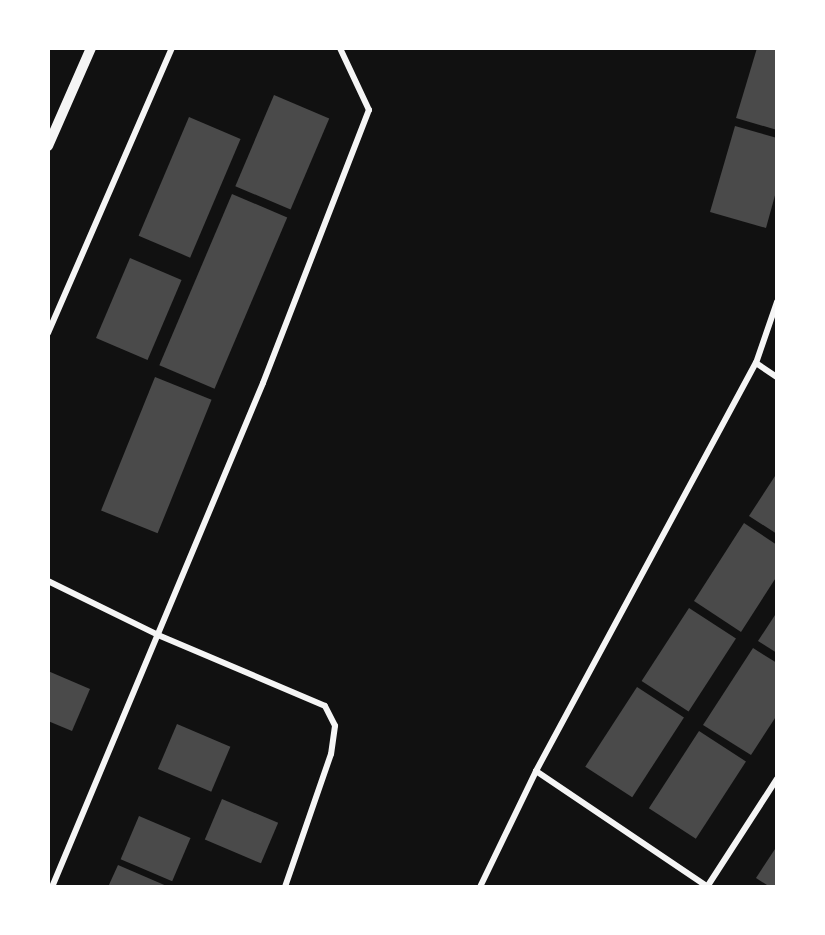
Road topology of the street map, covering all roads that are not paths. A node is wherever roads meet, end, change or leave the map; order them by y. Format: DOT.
graph roads {
  1 [pos="91,48"];
  2 [pos="172,48"];
  3 [pos="340,48"];
  4 [pos="48,146"];
  5 [pos="777,302"];
  6 [pos="48,333"];
  7 [pos="756,363"];
  8 [pos="777,377"];
  9 [pos="48,581"];
  10 [pos="158,635"];
  11 [pos="536,771"];
  12 [pos="777,779"];
  13 [pos="52,887"];
  14 [pos="285,887"];
  15 [pos="480,887"];
  16 [pos="708,887"];
  1 -- 4 [label="street"];
  2 -- 6 [label="street"];
  3 -- 10 [label="street"];
  5 -- 7 [label="street"];
  7 -- 8 [label="street"];
  7 -- 11 [label="street"];
  9 -- 10 [label="street"];
  10 -- 13 [label="street"];
  10 -- 14 [label="street"];
  11 -- 15 [label="street"];
  11 -- 16 [label="street"];
  12 -- 16 [label="street"];
}
